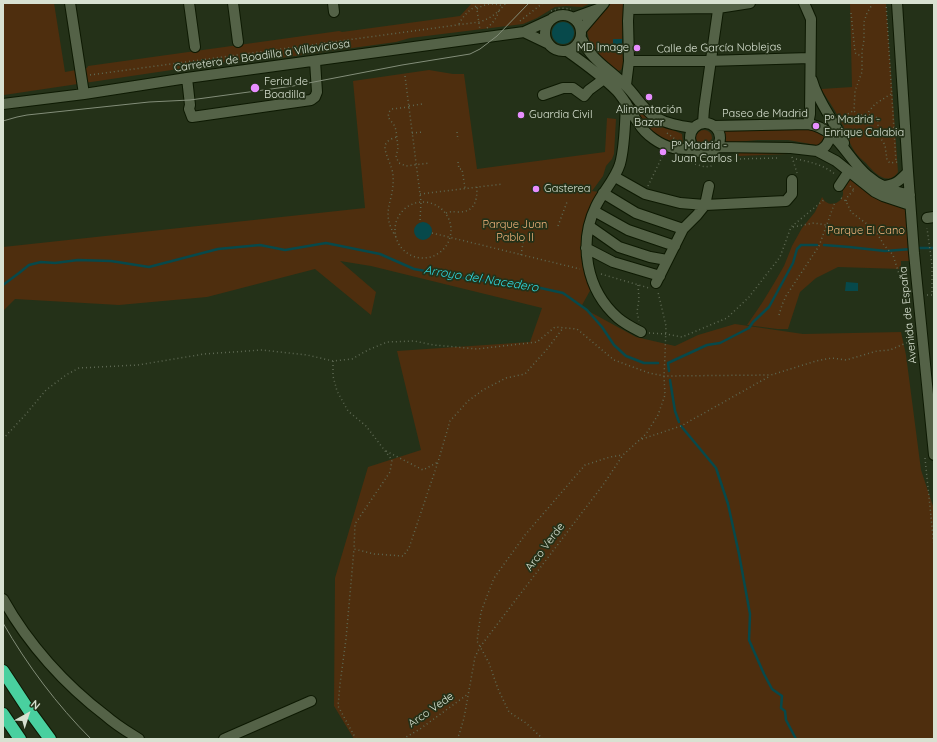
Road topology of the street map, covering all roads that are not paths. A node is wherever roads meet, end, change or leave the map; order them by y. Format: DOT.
graph roads {
  1 [pos="70,3"];
  2 [pos="189,3"];
  3 [pos="233,3"];
  4 [pos="750,3"];
  5 [pos="804,3"];
  6 [pos="896,3"];
  7 [pos="601,6"];
  8 [pos="629,6"];
  9 [pos="719,6"];
  10 [pos="573,18"];
  11 [pos="550,20"];
  12 [pos="524,32"];
  13 [pos="581,34"];
  14 [pos="238,42"];
  15 [pos="547,43"];
  16 [pos="195,47"];
  17 [pos="567,51"];
  18 [pos="810,58"];
  19 [pos="711,60"];
  20 [pos="629,61"];
  21 [pos="316,62"];
  22 [pos="810,73"];
  23 [pos="187,78"];
  24 [pos="604,78"];
  25 [pos="626,85"];
  26 [pos="84,94"];
  27 [pos="543,95"];
  28 [pos="626,103"];
  29 [pos="3,104"];
  30 [pos="703,123"];
  31 [pos="808,124"];
  32 [pos="639,125"];
  33 [pos="714,126"];
  34 [pos="693,128"];
  35 [pos="832,134"];
  36 [pos="624,135"];
  37 [pos="717,147"];
  38 [pos="695,149"];
  39 [pos="817,151"];
  40 [pos="848,153"];
  41 [pos="849,171"];
  42 [pos="908,172"];
  43 [pos="615,177"];
  44 [pos="792,180"];
  45 [pos="841,184"];
  46 [pos="709,186"];
  47 [pos="883,186"];
  48 [pos="603,194"];
  49 [pos="910,200"];
  50 [pos="705,205"];
  51 [pos="594,211"];
  52 [pos="588,226"];
  53 [pos="683,229"];
  54 [pos="675,246"];
  55 [pos="586,248"];
  56 [pos="668,260"];
  57 [pos="640,332"];
  58 [pos="934,455"];
  59 [pos="3,599"];
  60 [pos="3,671"];
  61 [pos="311,701"];
  62 [pos="3,714"];
  63 [pos="20,739"];
  64 [pos="50,739"];
  65 [pos="139,739"];
  66 [pos="224,739"];
  1 -- 26 [label="street"];
  2 -- 16 [label="street"];
  3 -- 14 [label="street"];
  4 -- 9 [label="street"];
  5 -- 18 [label="street"];
  6 -- 42 [label="street, Avenida de España"];
  7 -- 10 [label="street"];
  7 -- 13 [label="street"];
  8 -- 9 [label="street"];
  8 -- 20 [label="street"];
  9 -- 19 [label="street"];
  10 -- 11 [label="street"];
  10 -- 13 [label="street"];
  11 -- 12 [label="street, Carretera de Boadilla a Villaviciosa"];
  11 -- 15 [label="street"];
  12 -- 15 [label="street"];
  12 -- 21 [label="street, Carretera de Boadilla a Villaviciosa"];
  13 -- 17 [label="street"];
  13 -- 25 [label="street"];
  15 -- 17 [label="street"];
  17 -- 24 [label="street"];
  18 -- 19 [label="street, Calle de García Noblejas"];
  18 -- 22 [label="street"];
  19 -- 20 [label="street, Calle de García Noblejas"];
  19 -- 30 [label="street"];
  20 -- 25 [label="street"];
  21 -- 23 [label="street, Carretera de Boadilla a Villaviciosa"];
  21 -- 23 [label="street"];
  22 -- 31 [label="street"];
  22 -- 40 [label="street"];
  23 -- 26 [label="street, Carretera de Boadilla a Villaviciosa"];
  24 -- 27 [label="street"];
  24 -- 28 [label="street"];
  25 -- 34 [label="street"];
  26 -- 29 [label="street, Carretera de Boadilla a Villaviciosa"];
  28 -- 32 [label="street"];
  28 -- 36 [label="street"];
  30 -- 33 [label="street"];
  30 -- 34 [label="street"];
  31 -- 33 [label="street, Paseo de Madrid"];
  31 -- 35 [label="street, Paseo de Madrid"];
  32 -- 36 [label="street"];
  32 -- 38 [label="street"];
  33 -- 37 [label="street"];
  34 -- 38 [label="street"];
  35 -- 39 [label="street"];
  35 -- 40 [label="street, Paseo de Madrid"];
  36 -- 43 [label="street"];
  37 -- 38 [label="street"];
  37 -- 39 [label="street"];
  39 -- 41 [label="street"];
  40 -- 47 [label="street, Paseo de Madrid"];
  41 -- 45 [label="street"];
  41 -- 49 [label="street"];
  42 -- 47 [label="street"];
  42 -- 49 [label="street, Avenida de España"];
  43 -- 48 [label="street"];
  43 -- 50 [label="street"];
  44 -- 50 [label="street"];
  46 -- 50 [label="street"];
  47 -- 49 [label="street, Paseo de Madrid"];
  48 -- 51 [label="street"];
  48 -- 53 [label="street"];
  49 -- 58 [label="street, Avenida de España"];
  50 -- 53 [label="street"];
  51 -- 52 [label="street"];
  51 -- 54 [label="street"];
  52 -- 55 [label="street"];
  52 -- 56 [label="street"];
  53 -- 54 [label="street"];
  54 -- 56 [label="street"];
  55 -- 56 [label="street"];
  55 -- 57 [label="street"];
  59 -- 65 [label="street"];
  60 -- 64 [label="highway"];
  61 -- 66 [label="street"];
  62 -- 63 [label="highway"];
}
